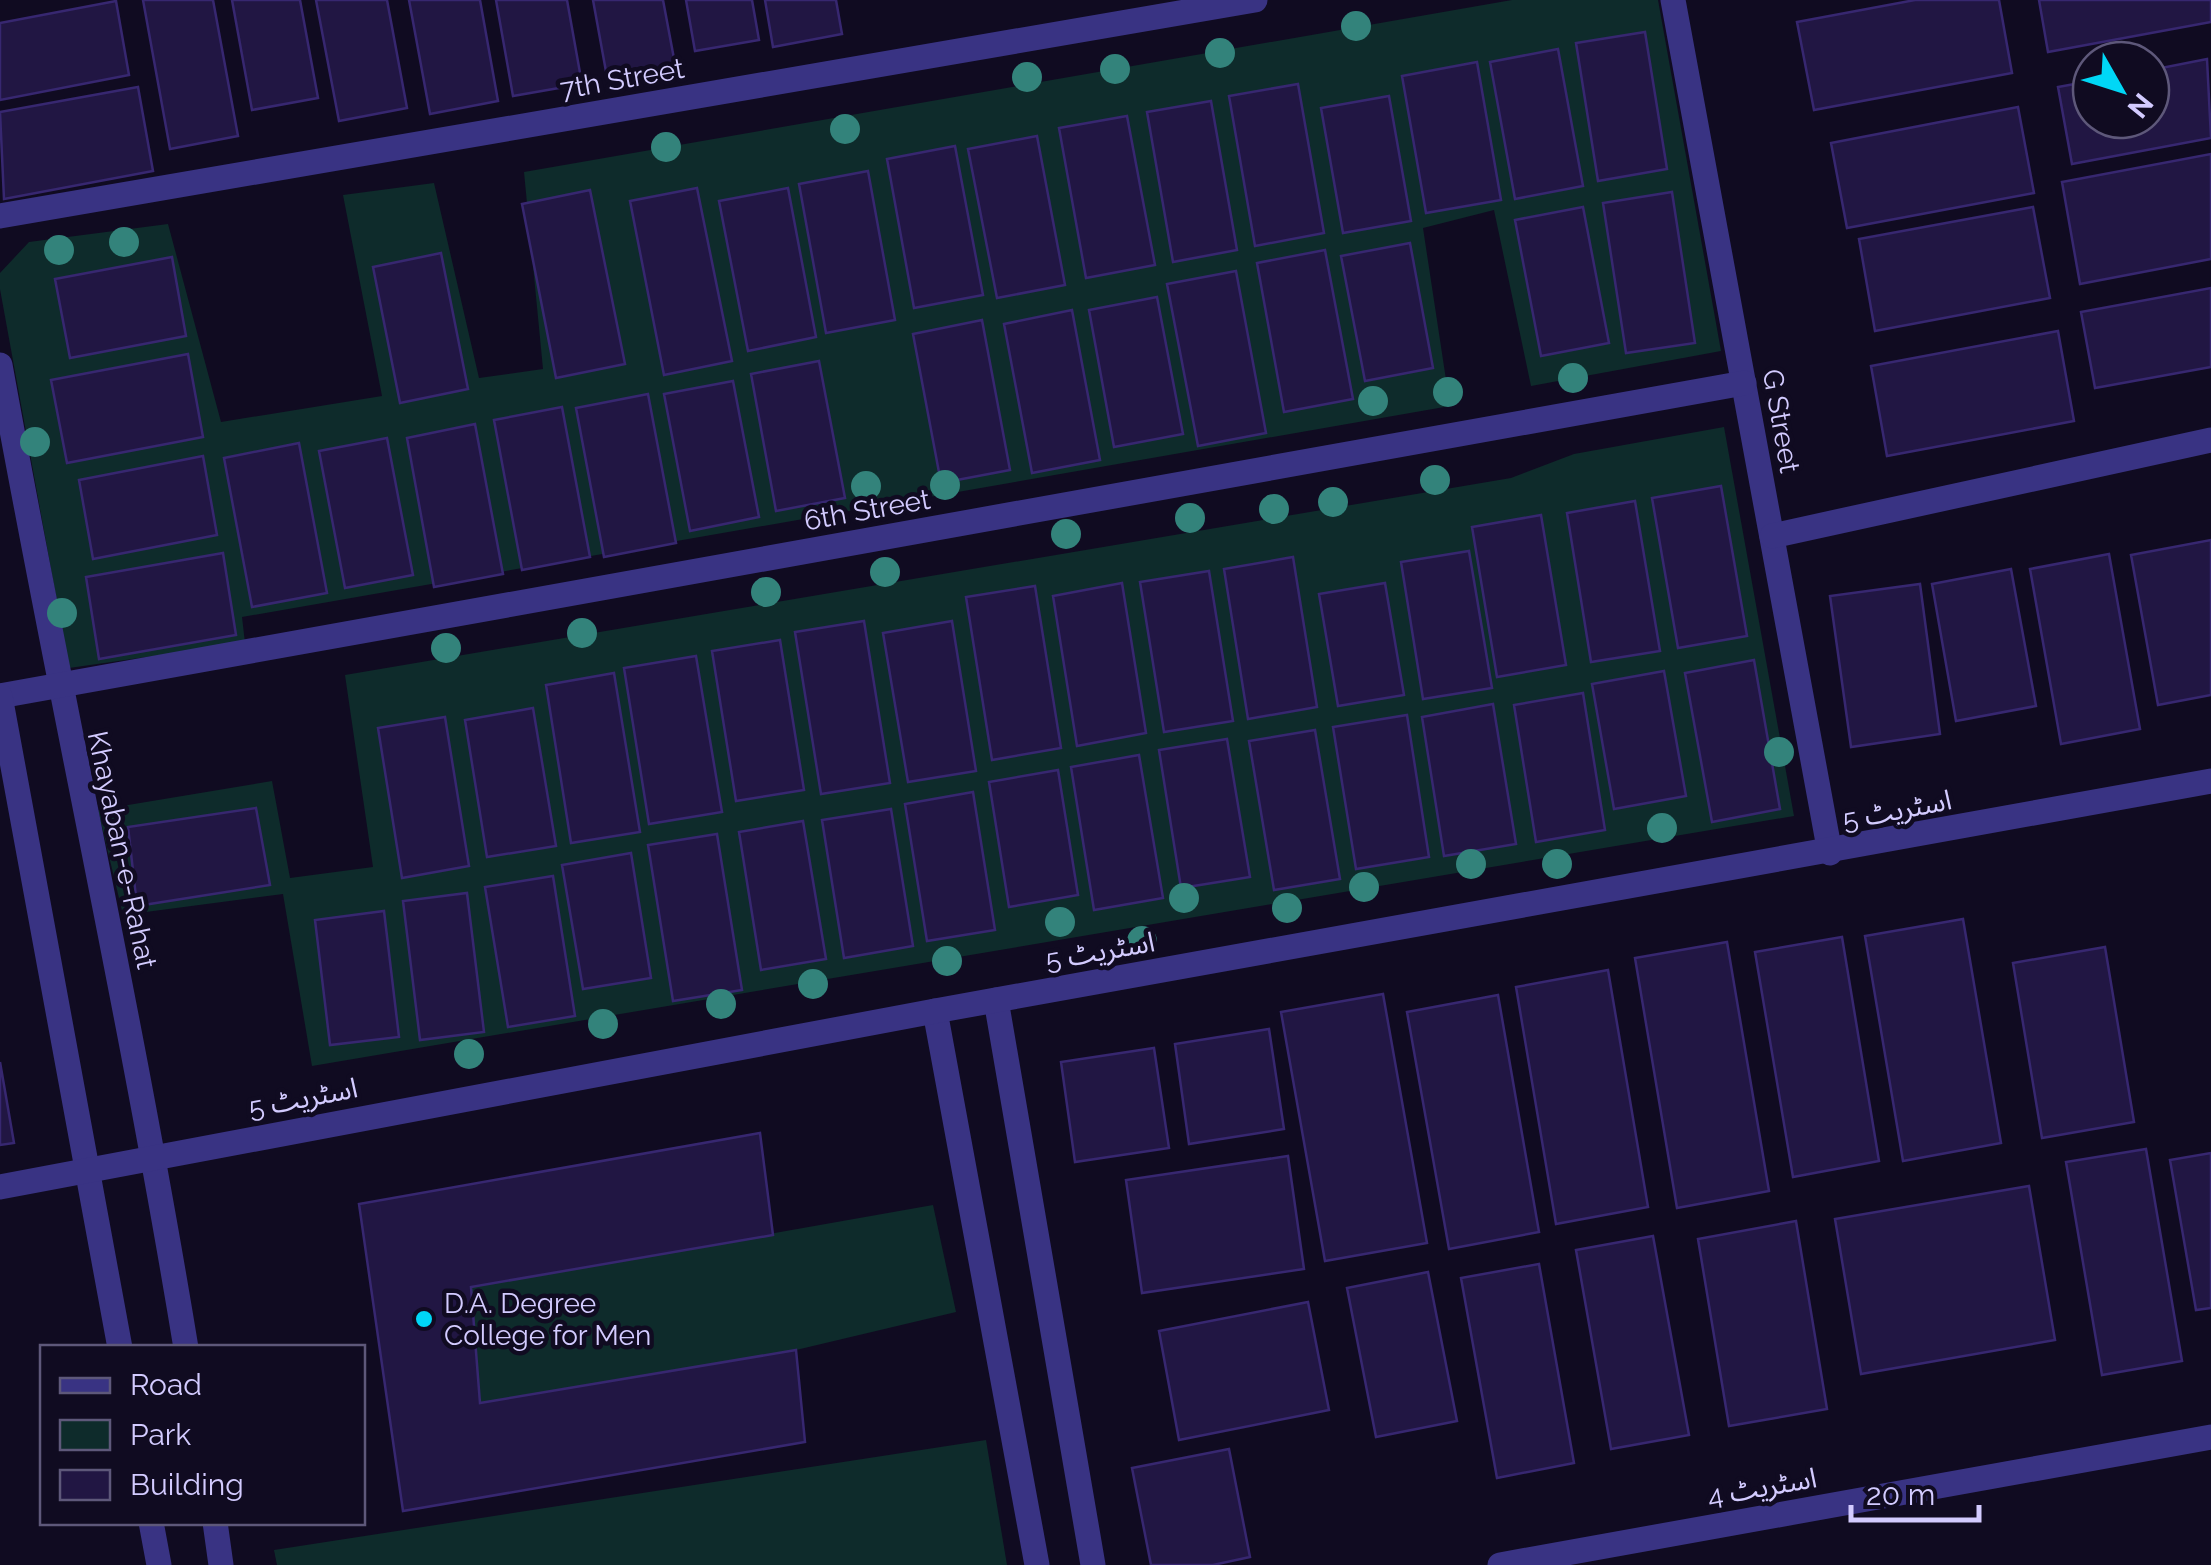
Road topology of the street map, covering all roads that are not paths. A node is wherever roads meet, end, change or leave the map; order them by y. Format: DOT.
graph roads {
  1 [pos="1255,0"];
  2 [pos="1673,0"];
  3 [pos="0,216"];
  4 [pos="0,365"];
  5 [pos="1744,384"];
  6 [pos="2211,440"];
  7 [pos="1772,536"];
  8 [pos="58,686"];
  9 [pos="0,696"];
  10 [pos="2211,781"];
  11 [pos="1830,853"];
  12 [pos="996,1000"];
  13 [pos="935,1011"];
  14 [pos="154,1156"];
  15 [pos="89,1169"];
  16 [pos="0,1187"];
  17 [pos="119,1345"];
  18 [pos="186,1345"];
  19 [pos="2211,1437"];
  20 [pos="152,1525"];
  21 [pos="215,1525"];
  22 [pos="159,1565"];
  23 [pos="222,1565"];
  24 [pos="1037,1565"];
  25 [pos="1093,1565"];
  26 [pos="1500,1565"];
  1 -- 3 [label="street, 7th Street"];
  2 -- 5 [label="street, G Street"];
  4 -- 8 [label="street, Khayaban-e-Rahat"];
  5 -- 7 [label="street, G Street"];
  5 -- 8 [label="street, 6th Street"];
  6 -- 7 [label="street"];
  7 -- 11 [label="street, G Street"];
  8 -- 9 [label="street, 6th Street"];
  8 -- 14 [label="street, Khayaban-e-Rahat"];
  9 -- 15 [label="street"];
  10 -- 11 [label="street, اسٹریٹ 5"];
  11 -- 12 [label="street, اسٹریٹ 5"];
  12 -- 13 [label="street, اسٹریٹ 5"];
  12 -- 25 [label="street"];
  13 -- 14 [label="street, اسٹریٹ 5"];
  13 -- 24 [label="street"];
  14 -- 15 [label="street, اسٹریٹ 5"];
  14 -- 18 [label="street, Khayaban-e-Rahat"];
  15 -- 16 [label="street, اسٹریٹ 5"];
  15 -- 17 [label="street"];
  19 -- 26 [label="street, اسٹریٹ 4"];
  20 -- 22 [label="street"];
  21 -- 23 [label="street"];
}
